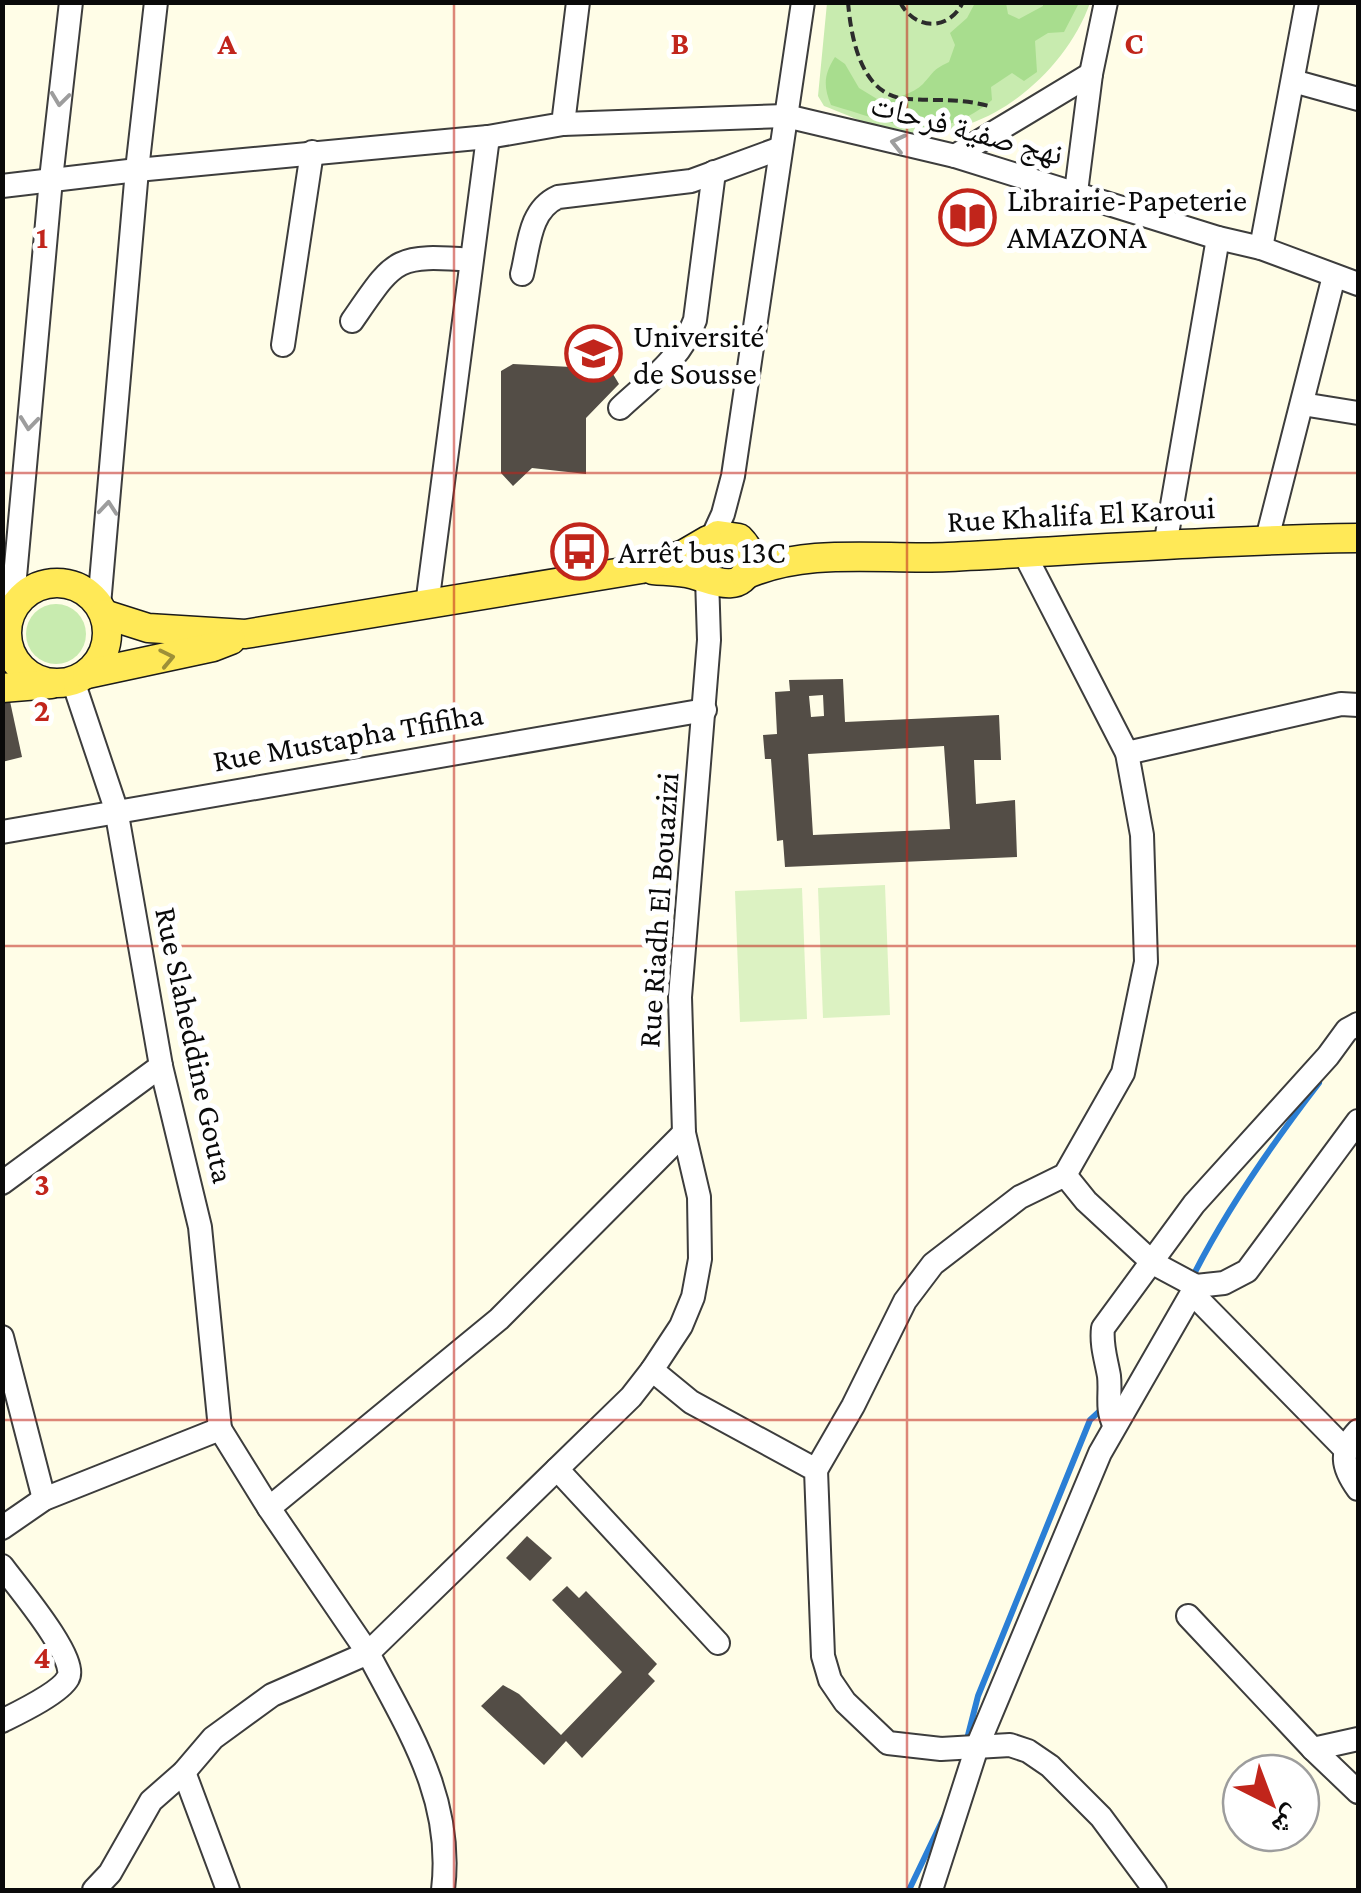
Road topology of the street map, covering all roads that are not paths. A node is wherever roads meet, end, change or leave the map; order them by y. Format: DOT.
graph roads {
  1 [pos="71,2"];
  2 [pos="156,2"];
  3 [pos="578,2"];
  4 [pos="803,2"];
  5 [pos="1106,2"];
  6 [pos="1307,2"];
  7 [pos="1091,74"];
  8 [pos="1293,81"];
  9 [pos="1358,99"];
  10 [pos="786,116"];
  11 [pos="562,124"];
  12 [pos="488,137"];
  13 [pos="781,148"];
  14 [pos="312,152"];
  15 [pos="955,156"];
  16 [pos="136,170"];
  17 [pos="714,172"];
  18 [pos="51,179"];
  19 [pos="2,186"];
  20 [pos="1076,192"];
  21 [pos="1218,238"];
  22 [pos="1261,248"];
  23 [pos="471,260"];
  24 [pos="522,274"];
  25 [pos="1334,276"];
  26 [pos="1358,284"];
  27 [pos="352,320"];
  28 [pos="283,345"];
  29 [pos="1302,404"];
  30 [pos="620,408"];
  31 [pos="1358,412"];
  32 [pos="1358,538"];
  33 [pos="720,539"];
  34 [pos="1267,539"];
  35 [pos="1165,546"];
  36 [pos="1024,553"];
  37 [pos="808,558"];
  38 [pos="642,570"];
  39 [pos="707,578"];
  40 [pos="742,578"];
  41 [pos="428,604"];
  42 [pos="102,609"];
  43 [pos="7,620"];
  44 [pos="245,634"];
  45 [pos="709,640"];
  46 [pos="70,680"];
  47 [pos="2,688"];
  48 [pos="1358,705"];
  49 [pos="705,710"];
  50 [pos="1126,753"];
  51 [pos="116,810"];
  52 [pos="2,832"];
  53 [pos="1358,1024"];
  54 [pos="161,1066"];
  55 [pos="1358,1121"];
  56 [pos="684,1133"];
  57 [pos="1065,1176"];
  58 [pos="2,1183"];
  59 [pos="1153,1263"];
  60 [pos="1194,1290"];
  61 [pos="2,1337"];
  62 [pos="652,1370"];
  63 [pos="1114,1424"];
  64 [pos="220,1429"];
  65 [pos="1351,1439"];
  66 [pos="556,1469"];
  67 [pos="816,1470"];
  68 [pos="1358,1489"];
  69 [pos="44,1499"];
  70 [pos="269,1508"];
  71 [pos="2,1528"];
  72 [pos="2,1566"];
  73 [pos="1188,1616"];
  74 [pos="718,1644"];
  75 [pos="368,1653"];
  76 [pos="2,1721"];
  77 [pos="1358,1739"];
  78 [pos="977,1747"];
  79 [pos="1313,1749"];
  80 [pos="184,1772"];
  81 [pos="1358,1792"];
  82 [pos="94,1890"];
  83 [pos="228,1890"];
  84 [pos="444,1890"];
  85 [pos="931,1890"];
  86 [pos="1155,1890"];
  1 -- 18 [label="street, one-way"];
  2 -- 16 [label="street"];
  3 -- 11 [label="street"];
  4 -- 10 [label="street"];
  5 -- 7 [label="street"];
  6 -- 8 [label="street"];
  7 -- 15 [label="street"];
  7 -- 20 [label="street"];
  8 -- 9 [label="street"];
  8 -- 22 [label="street"];
  10 -- 11 [label="street, نهج صفية فرحات"];
  10 -- 13 [label="street"];
  15 -- 10 [label="street, نهج صفية فرحات, one-way"];
  11 -- 12 [label="street, نهج صفية فرحات"];
  12 -- 14 [label="street, نهج صفية فرحات"];
  12 -- 23 [label="street"];
  13 -- 17 [label="street"];
  13 -- 33 [label="street"];
  14 -- 16 [label="street, نهج صفية فرحات"];
  14 -- 28 [label="street"];
  15 -- 20 [label="street, نهج صفية فرحات"];
  16 -- 18 [label="street, نهج صفية فرحات"];
  42 -- 16 [label="street, one-way"];
  17 -- 24 [label="street"];
  17 -- 30 [label="street"];
  18 -- 19 [label="street, نهج صفية فرحات"];
  18 -- 43 [label="street, one-way"];
  20 -- 21 [label="street, نهج صفية فرحات"];
  21 -- 22 [label="street, نهج صفية فرحات"];
  21 -- 35 [label="street"];
  22 -- 25 [label="street, نهج صفية فرحات"];
  23 -- 27 [label="street"];
  23 -- 41 [label="street"];
  25 -- 26 [label="street, نهج صفية فرحات"];
  25 -- 29 [label="street"];
  29 -- 31 [label="street"];
  29 -- 34 [label="street"];
  32 -- 34 [label="main road, Rue Khalifa El Karoui"];
  33 -- 37 [label="main road, Rue Khalifa El Karoui"];
  33 -- 38 [label="main road"];
  33 -- 39 [label="main road"];
  33 -- 40 [label="main road"];
  34 -- 35 [label="main road, Rue Khalifa El Karoui"];
  35 -- 36 [label="main road, Rue Khalifa El Karoui"];
  36 -- 37 [label="main road, Rue Khalifa El Karoui"];
  36 -- 50 [label="street"];
  37 -- 40 [label="main road, Rue Khalifa El Karoui"];
  38 -- 39 [label="main road"];
  38 -- 41 [label="main road"];
  39 -- 40 [label="main road"];
  39 -- 45 [label="street, Rue Riadh El Bouazizi"];
  40 -- 45 [label="street, Rue Riadh El Bouazizi"];
  41 -- 44 [label="main road"];
  42 -- 43 [label="main road"];
  42 -- 44 [label="main road"];
  42 -- 46 [label="main road"];
  43 -- 46 [label="main road"];
  46 -- 44 [label="main road, one-way"];
  45 -- 49 [label="street, Rue Riadh El Bouazizi"];
  46 -- 47 [label="main road"];
  46 -- 51 [label="street, Rue Slaheddine Gouta"];
  48 -- 50 [label="street"];
  49 -- 51 [label="street, Rue Mustapha Tfifiha"];
  49 -- 56 [label="street, Rue Riadh El Bouazizi"];
  50 -- 57 [label="street"];
  51 -- 52 [label="street, Rue Mustapha Tfifiha"];
  51 -- 54 [label="street, Rue Slaheddine Gouta"];
  53 -- 59 [label="street"];
  54 -- 58 [label="street"];
  54 -- 64 [label="street, Rue Slaheddine Gouta"];
  55 -- 60 [label="street"];
  56 -- 62 [label="street, Rue Riadh El Bouazizi"];
  56 -- 70 [label="street"];
  57 -- 59 [label="street"];
  57 -- 67 [label="street"];
  59 -- 60 [label="street"];
  59 -- 63 [label="street"];
  60 -- 63 [label="street"];
  60 -- 65 [label="street"];
  61 -- 69 [label="street"];
  62 -- 66 [label="street, Rue Riadh El Bouazizi"];
  62 -- 67 [label="street"];
  63 -- 78 [label="street"];
  64 -- 69 [label="street"];
  64 -- 70 [label="street"];
  65 -- 68 [label="street"];
  66 -- 74 [label="street"];
  66 -- 75 [label="street, Rue Riadh El Bouazizi"];
  67 -- 78 [label="street"];
  69 -- 71 [label="street"];
  70 -- 75 [label="street"];
  72 -- 76 [label="street"];
  73 -- 79 [label="street"];
  75 -- 80 [label="street"];
  75 -- 84 [label="street"];
  77 -- 79 [label="street"];
  78 -- 85 [label="street"];
  78 -- 86 [label="street"];
  79 -- 81 [label="street"];
  80 -- 82 [label="street"];
  80 -- 83 [label="street"];
}
